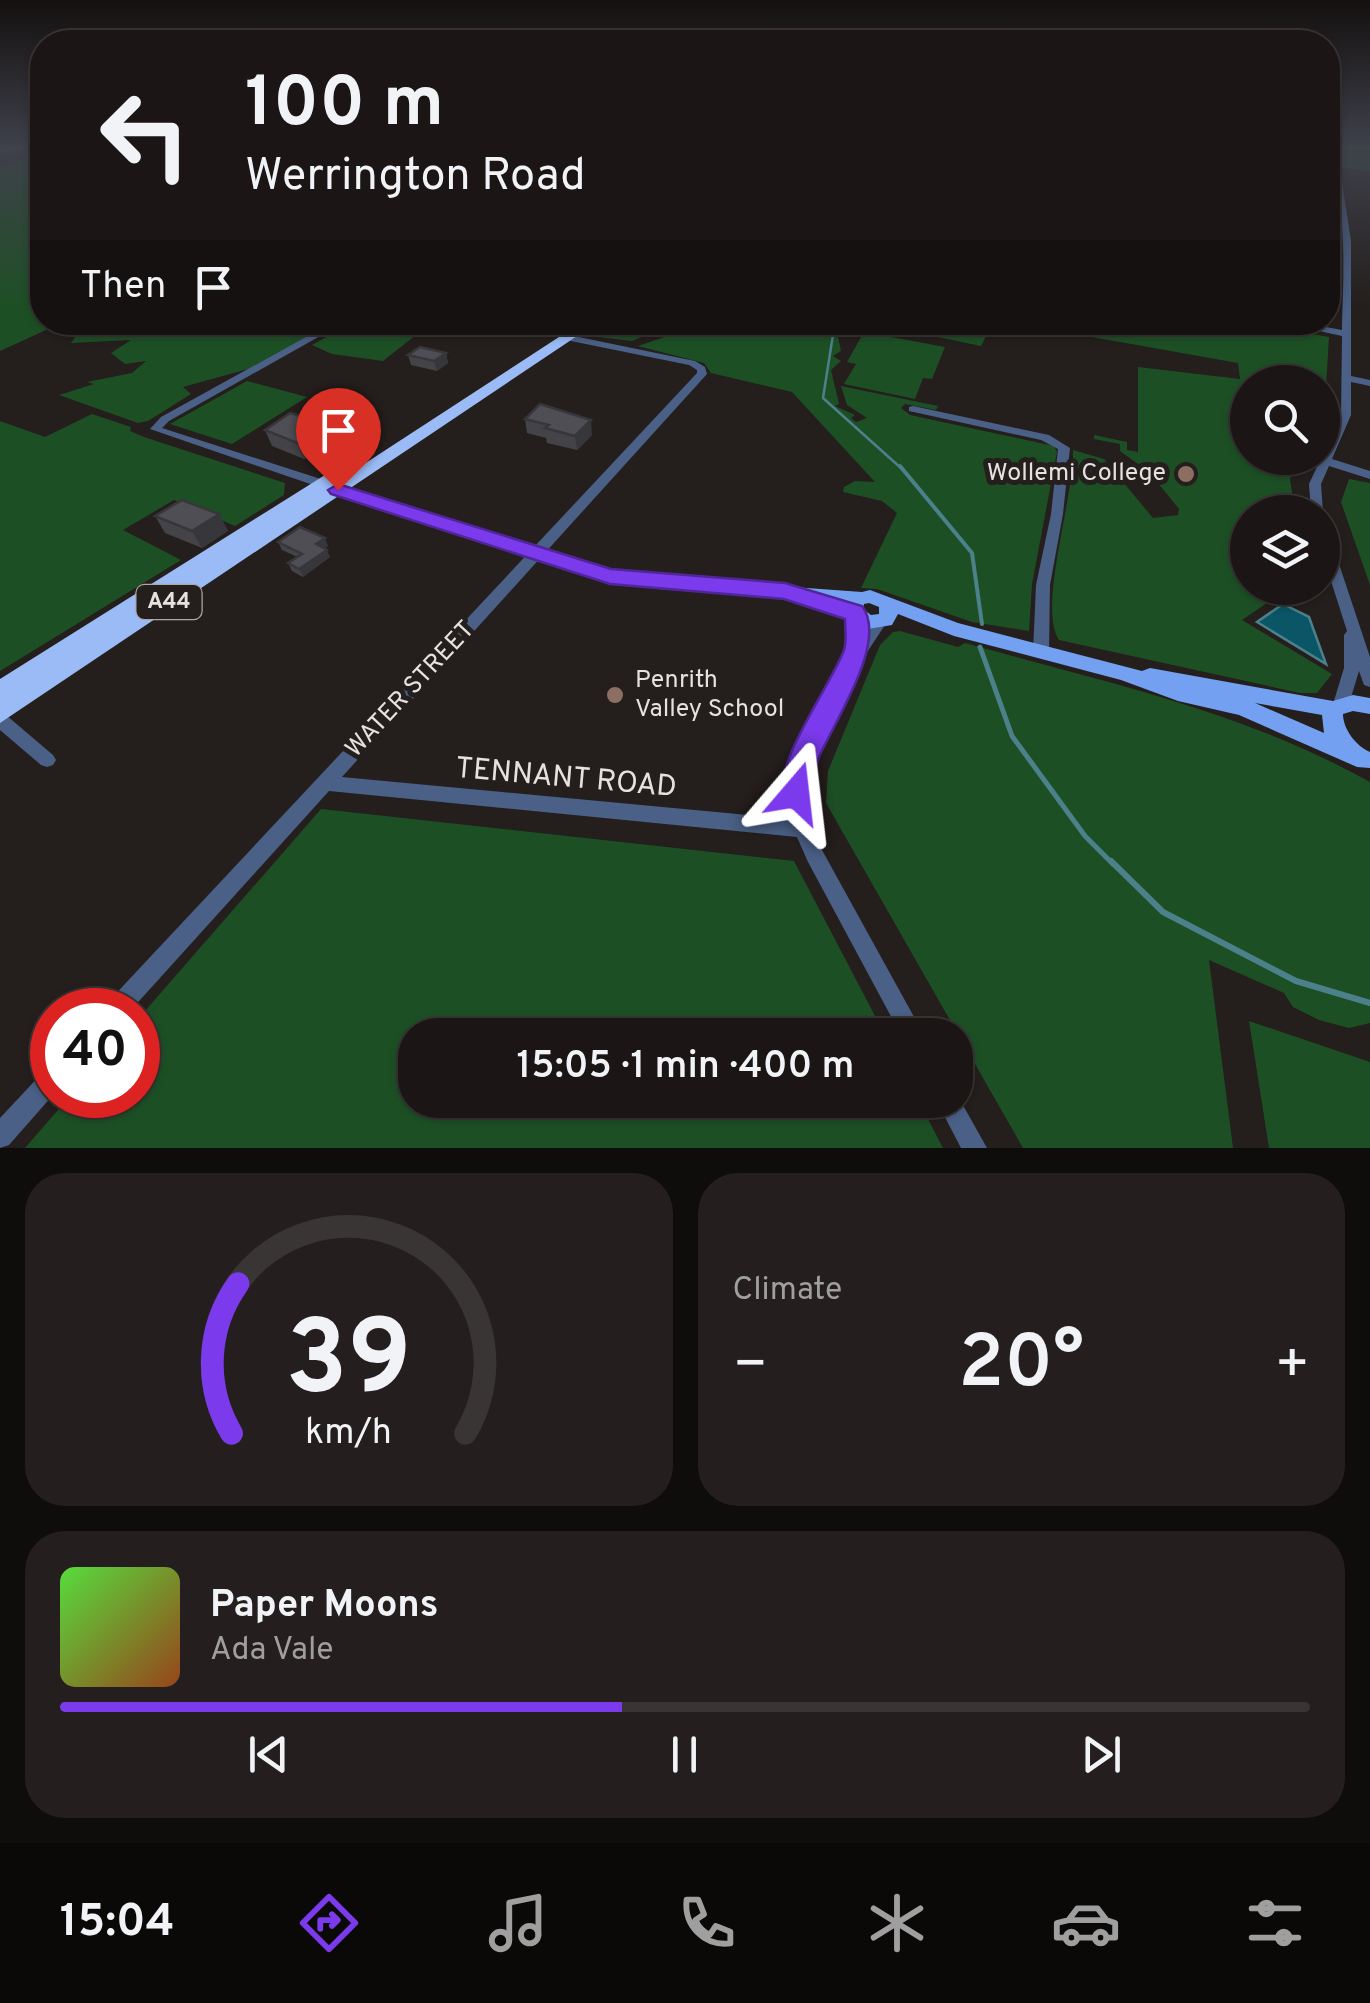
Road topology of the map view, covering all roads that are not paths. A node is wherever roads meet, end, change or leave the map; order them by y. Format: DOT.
graph roads {
  1 [pos="1342,201"];
  2 [pos="1340,333"];
  3 [pos="1347,334"];
  4 [pos="318,335"];
  5 [pos="562,335"];
  6 [pos="588,335"];
  7 [pos="1347,378"];
  8 [pos="1370,384"];
  9 [pos="913,408"];
  10 [pos="1340,433"];
  11 [pos="1340,465"];
  12 [pos="1370,475"];
  13 [pos="331,487"];
  14 [pos="534,554"];
  15 [pos="1340,592"];
  16 [pos="857,609"];
  17 [pos="884,615"];
  18 [pos="1351,629"];
  19 [pos="858,647"];
  20 [pos="1041,652"];
  21 [pos="1125,673"];
  22 [pos="1370,681"];
  23 [pos="0,690"];
  24 [pos="1370,706"];
  25 [pos="1337,707"];
  26 [pos="0,716"];
  27 [pos="47,760"];
  28 [pos="1367,761"];
  29 [pos="324,783"];
  30 [pos="803,829"];
  31 [pos="136,988"];
  32 [pos="904,1018"];
  33 [pos="30,1103"];
  34 [pos="958,1118"];
  35 [pos="0,1136"];
  36 [pos="974,1148"];
  1 -- 3 [label="street"];
  2 -- 3 [label="street"];
  3 -- 7 [label="street"];
  4 -- 13 [label="street"];
  5 -- 13 [label="highway, A44"];
  6 -- 14 [label="street, WATER STREET"];
  7 -- 8 [label="street"];
  7 -- 10 [label="street"];
  9 -- 20 [label="street"];
  11 -- 12 [label="street"];
  13 -- 14 [label="main road"];
  13 -- 23 [label="highway, A44"];
  13 -- 26 [label="highway, A44"];
  14 -- 16 [label="main road"];
  14 -- 29 [label="street, WATER STREET"];
  15 -- 18 [label="street"];
  16 -- 17 [label="main road"];
  16 -- 19 [label="street"];
  17 -- 19 [label="street"];
  17 -- 20 [label="main road"];
  18 -- 22 [label="street"];
  18 -- 25 [label="street"];
  19 -- 30 [label="street"];
  20 -- 21 [label="main road"];
  21 -- 25 [label="main road"];
  21 -- 28 [label="main road"];
  24 -- 25 [label="main road"];
  25 -- 28 [label="main road"];
  26 -- 27 [label="street"];
  29 -- 30 [label="street, TENNANT ROAD"];
  29 -- 31 [label="street, WATER STREET"];
  30 -- 32 [label="street"];
  33 -- 35 [label="street"];
  34 -- 36 [label="street"];
}
